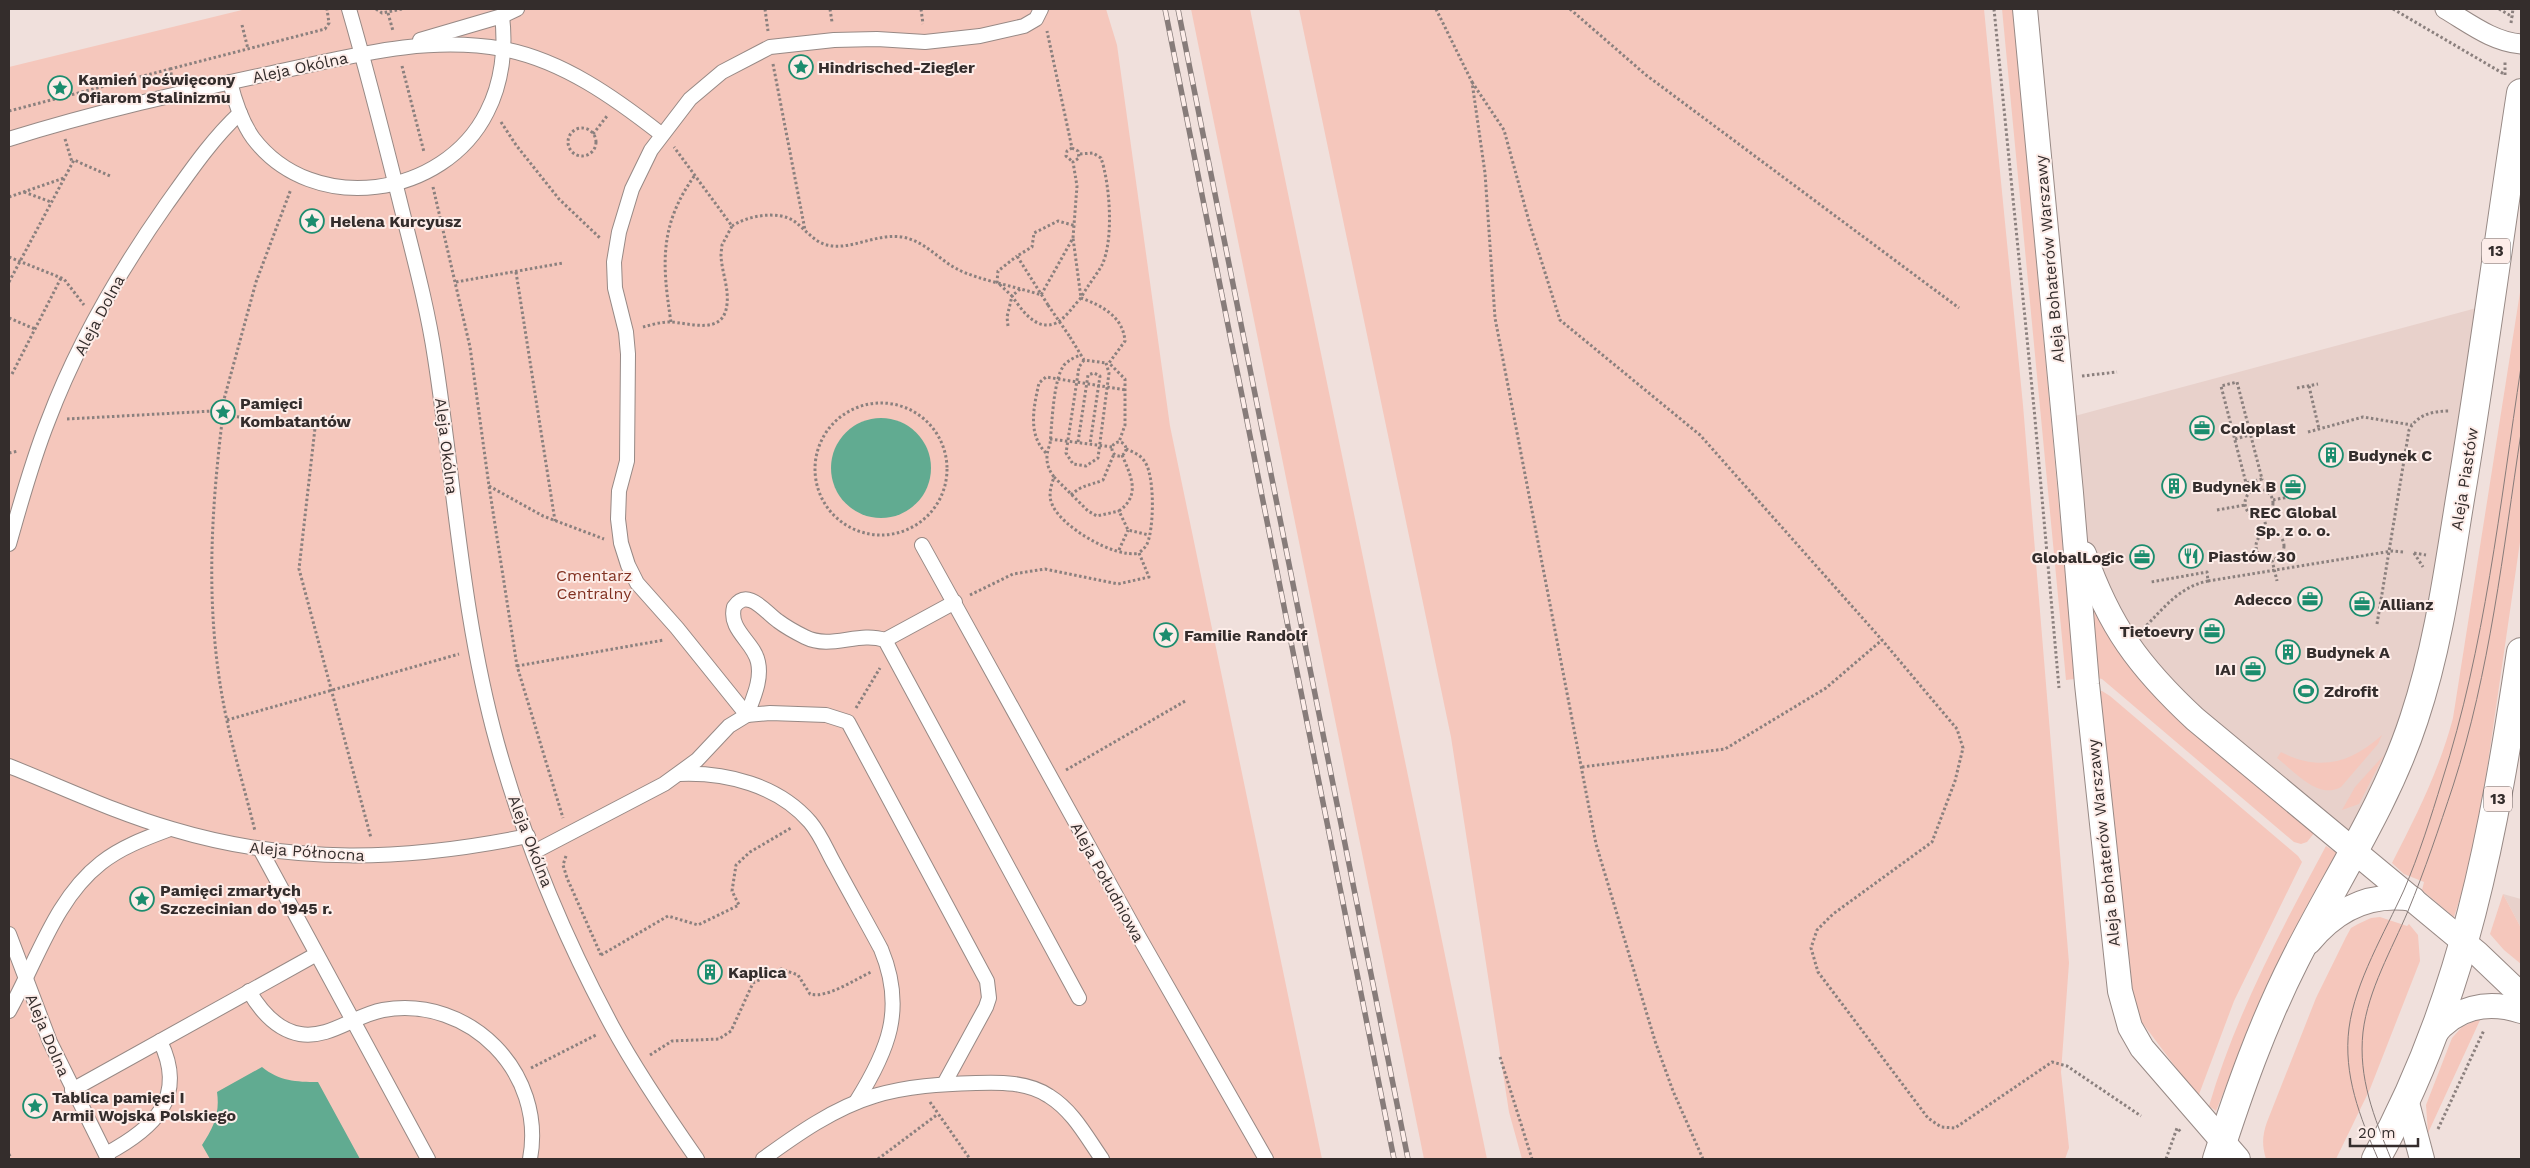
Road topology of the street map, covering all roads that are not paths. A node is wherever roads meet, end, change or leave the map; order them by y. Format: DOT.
graph roads {
  1 [pos="349,9"];
  2 [pos="517,9"];
  3 [pos="1040,9"];
  4 [pos="2025,9"];
  5 [pos="2445,9"];
  6 [pos="502,16"];
  7 [pos="2521,44"];
  8 [pos="397,47"];
  9 [pos="504,49"];
  10 [pos="362,54"];
  11 [pos="230,82"];
  12 [pos="2513,83"];
  13 [pos="240,114"];
  14 [pos="661,134"];
  15 [pos="9,139"];
  16 [pos="395,182"];
  17 [pos="2072,509"];
  18 [pos="9,544"];
  19 [pos="922,545"];
  20 [pos="955,602"];
  21 [pos="888,645"];
  22 [pos="2521,652"];
  23 [pos="747,715"];
  24 [pos="9,766"];
  25 [pos="679,774"];
  26 [pos="170,829"];
  27 [pos="528,836"];
  28 [pos="260,849"];
  29 [pos="2354,850"];
  30 [pos="534,852"];
  31 [pos="2413,899"];
  32 [pos="9,934"];
  33 [pos="2465,944"];
  34 [pos="316,955"];
  35 [pos="2294,961"];
  36 [pos="26,980"];
  37 [pos="249,991"];
  38 [pos="2521,995"];
  39 [pos="1079,998"];
  40 [pos="9,1011"];
  41 [pos="2521,1011"];
  42 [pos="351,1020"];
  43 [pos="2433,1036"];
  44 [pos="160,1041"];
  45 [pos="944,1084"];
  46 [pos="72,1090"];
  47 [pos="2406,1099"];
  48 [pos="856,1102"];
  49 [pos="2226,1154"];
  50 [pos="107,1157"];
  51 [pos="428,1159"];
  52 [pos="530,1159"];
  53 [pos="697,1159"];
  54 [pos="763,1159"];
  55 [pos="1102,1159"];
  56 [pos="1266,1159"];
  57 [pos="2376,1159"];
  58 [pos="2422,1159"];
  1 -- 10 [label="street"];
  2 -- 6 [label="street"];
  3 -- 14 [label="street"];
  4 -- 17 [label="street, Aleja Bohaterów Warszawy"];
  5 -- 7 [label="street"];
  6 -- 8 [label="street"];
  6 -- 9 [label="street"];
  8 -- 9 [label="street"];
  8 -- 10 [label="street"];
  9 -- 14 [label="street"];
  9 -- 16 [label="street"];
  10 -- 11 [label="street, Aleja Okólna"];
  10 -- 16 [label="street, Aleja Okólna"];
  11 -- 13 [label="street"];
  11 -- 15 [label="street, Aleja Okólna"];
  12 -- 29 [label="main road, Aleja Piastów / 13"];
  13 -- 16 [label="street"];
  13 -- 18 [label="street, Aleja Dolna"];
  14 -- 23 [label="street"];
  16 -- 27 [label="street, Aleja Okólna"];
  17 -- 29 [label="street, Aleja Bohaterów Warszawy"];
  17 -- 49 [label="street, Aleja Bohaterów Warszawy"];
  19 -- 20 [label="street, Aleja Południowa"];
  20 -- 21 [label="street"];
  20 -- 56 [label="street, Aleja Południowa"];
  21 -- 23 [label="street"];
  21 -- 39 [label="street"];
  22 -- 33 [label="main road, 13"];
  23 -- 25 [label="street"];
  23 -- 45 [label="street"];
  24 -- 26 [label="street, Aleja Północna"];
  25 -- 30 [label="street"];
  25 -- 48 [label="street"];
  26 -- 28 [label="street, Aleja Północna"];
  26 -- 36 [label="street"];
  27 -- 28 [label="street, Aleja Północna"];
  27 -- 30 [label="street, Aleja Okólna"];
  28 -- 34 [label="street"];
  29 -- 31 [label="street, Aleja Bohaterów Warszawy"];
  29 -- 35 [label="main road, 13"];
  30 -- 53 [label="street, Aleja Okólna"];
  31 -- 33 [label="street, Aleja Bohaterów Warszawy"];
  31 -- 35 [label="street"];
  32 -- 36 [label="street, Aleja Dolna"];
  33 -- 38 [label="street, Aleja Bohaterów Warszawy"];
  33 -- 43 [label="main road, 13"];
  34 -- 37 [label="street"];
  34 -- 42 [label="street"];
  35 -- 49 [label="main road, 13"];
  36 -- 40 [label="street"];
  36 -- 46 [label="street, Aleja Dolna"];
  37 -- 42 [label="street"];
  37 -- 44 [label="street"];
  41 -- 43 [label="street"];
  42 -- 51 [label="street"];
  42 -- 52 [label="street"];
  43 -- 47 [label="main road, 13"];
  44 -- 46 [label="street"];
  44 -- 50 [label="street"];
  45 -- 48 [label="street"];
  45 -- 55 [label="street"];
  46 -- 50 [label="street, Aleja Dolna"];
  47 -- 57 [label="main road, 13"];
  47 -- 58 [label="street"];
  48 -- 54 [label="street"];
}
